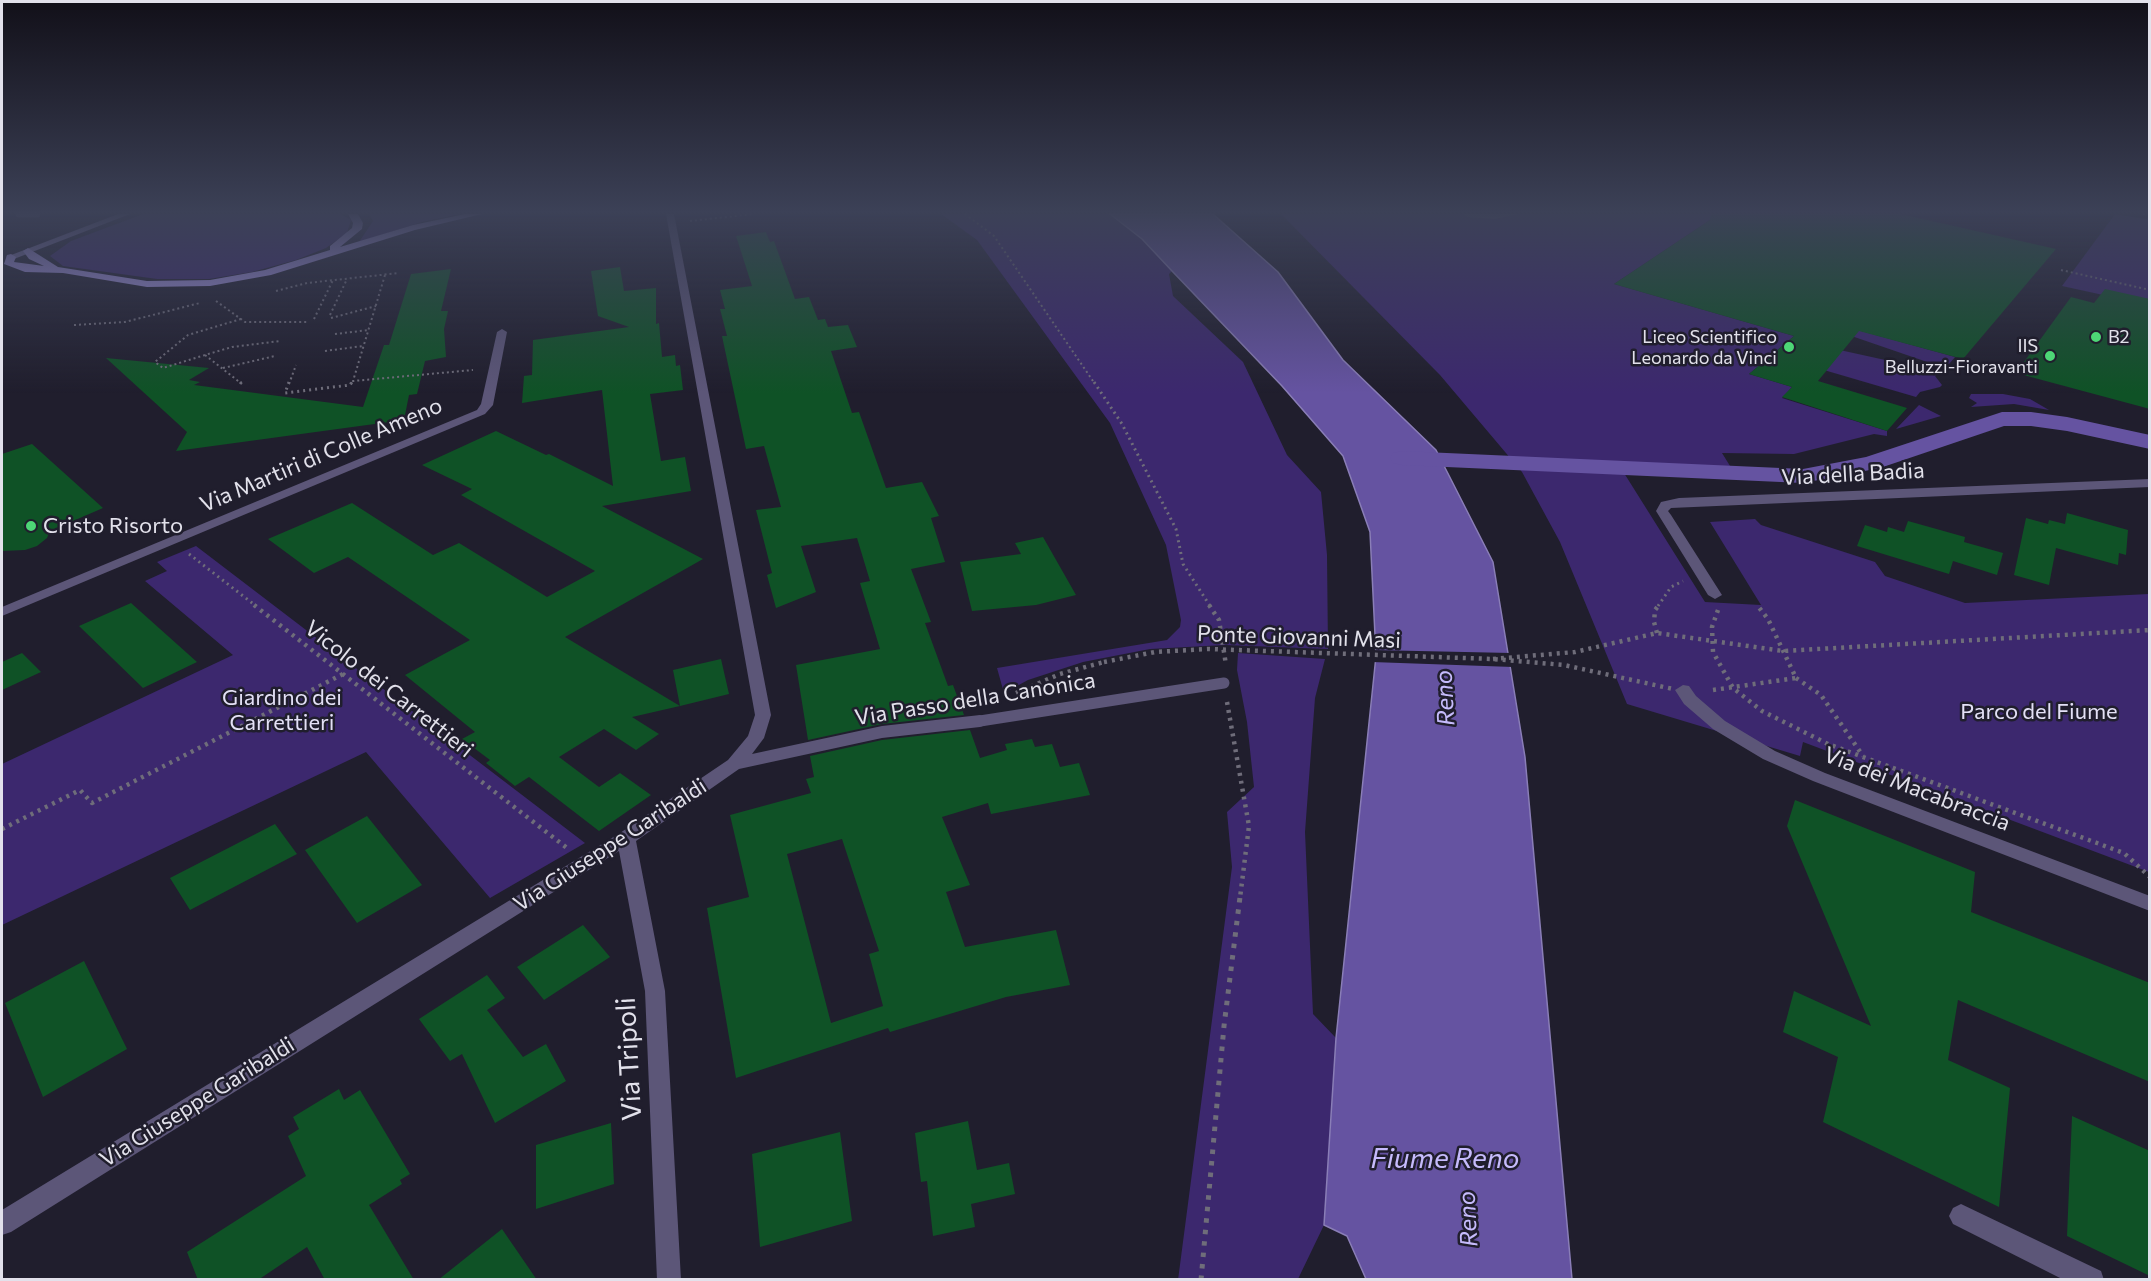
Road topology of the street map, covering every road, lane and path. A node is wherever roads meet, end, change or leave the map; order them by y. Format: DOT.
graph roads {
  1 [pos="86,274"];
  2 [pos="265,274"];
  3 [pos="386,274"];
  4 [pos="681,274"];
  5 [pos="1020,274"];
  6 [pos="2078,274"];
  7 [pos="347,279"];
  8 [pos="333,280"];
  9 [pos="2150,290"];
  10 [pos="216,301"];
  11 [pos="376,306"];
  12 [pos="242,319"];
  13 [pos="314,319"];
  14 [pos="309,322"];
  15 [pos="369,330"];
  16 [pos="502,332"];
  17 [pos="335,334"];
  18 [pos="280,341"];
  19 [pos="363,346"];
  20 [pos="325,351"];
  21 [pos="206,355"];
  22 [pos="275,357"];
  23 [pos="296,365"];
  24 [pos="223,368"];
  25 [pos="495,369"];
  26 [pos="352,381"];
  27 [pos="242,384"];
  28 [pos="2150,483"];
  29 [pos="172,540"];
  30 [pos="1703,575"];
  31 [pos="1715,595"];
  32 [pos="1757,605"];
  33 [pos="2,612"];
  34 [pos="2150,630"];
  35 [pos="1657,633"];
  36 [pos="1712,639"];
  37 [pos="1783,651"];
  38 [pos="1493,659"];
  39 [pos="344,674"];
  40 [pos="1796,678"];
  41 [pos="1224,683"];
  42 [pos="1733,688"];
  43 [pos="1678,690"];
  44 [pos="980,721"];
  45 [pos="1864,758"];
  46 [pos="734,764"];
  47 [pos="2,829"];
  48 [pos="626,838"];
  49 [pos="586,862"];
  50 [pos="2150,877"];
  51 [pos="2150,904"];
  52 [pos="1961,1215"];
  53 [pos="2,1223"];
  54 [pos="669,1280"];
  55 [pos="1201,1280"];
  56 [pos="2092,1280"];
  1 -- 2 [label="highway"];
  3 -- 11 [label="path"];
  4 -- 46 [label="street, Via Giuseppe Garibaldi"];
  5 -- 41 [label="path"];
  6 -- 9 [label="path"];
  7 -- 11 [label="path"];
  8 -- 13 [label="path"];
  10 -- 12 [label="path"];
  11 -- 15 [label="path"];
  12 -- 14 [label="path"];
  12 -- 21 [label="path"];
  15 -- 17 [label="path"];
  15 -- 19 [label="path"];
  16 -- 25 [label="street, Via Martiri di Colle Ameno"];
  18 -- 21 [label="path"];
  19 -- 20 [label="path"];
  19 -- 26 [label="path"];
  21 -- 24 [label="path"];
  22 -- 24 [label="path"];
  23 -- 26 [label="path"];
  24 -- 27 [label="path"];
  25 -- 26 [label="path"];
  25 -- 29 [label="street, Via Martiri di Colle Ameno"];
  28 -- 30 [label="street, Via della Badia"];
  29 -- 33 [label="street, Via Martiri di Colle Ameno"];
  29 -- 39 [label="path, Vicolo dei Carrettieri"];
  30 -- 31 [label="street, Via della Badia"];
  30 -- 35 [label="path"];
  31 -- 36 [label="path"];
  32 -- 37 [label="path"];
  34 -- 37 [label="path, Ponte Giovanni Masi"];
  35 -- 36 [label="path, Ponte Giovanni Masi"];
  35 -- 38 [label="path, Ponte Giovanni Masi, bridge"];
  36 -- 37 [label="path, Ponte Giovanni Masi"];
  36 -- 42 [label="path"];
  37 -- 40 [label="path"];
  38 -- 43 [label="path, Ponte Giovanni Masi, bridge"];
  38 -- 44 [label="path, Ponte Giovanni Masi, bridge"];
  39 -- 47 [label="path"];
  39 -- 49 [label="path, Vicolo dei Carrettieri"];
  40 -- 42 [label="path"];
  40 -- 45 [label="path"];
  41 -- 44 [label="lane, Via Passo della Canonica"];
  41 -- 55 [label="path"];
  42 -- 45 [label="path"];
  43 -- 51 [label="street, Via dei Macabraccia"];
  44 -- 46 [label="street, Via Passo della Canonica"];
  45 -- 50 [label="path"];
  46 -- 48 [label="street, Via Giuseppe Garibaldi"];
  48 -- 49 [label="street, Via Giuseppe Garibaldi"];
  48 -- 54 [label="street, Via Tripoli"];
  49 -- 53 [label="street, Via Giuseppe Garibaldi"];
  52 -- 56 [label="street"];
}
